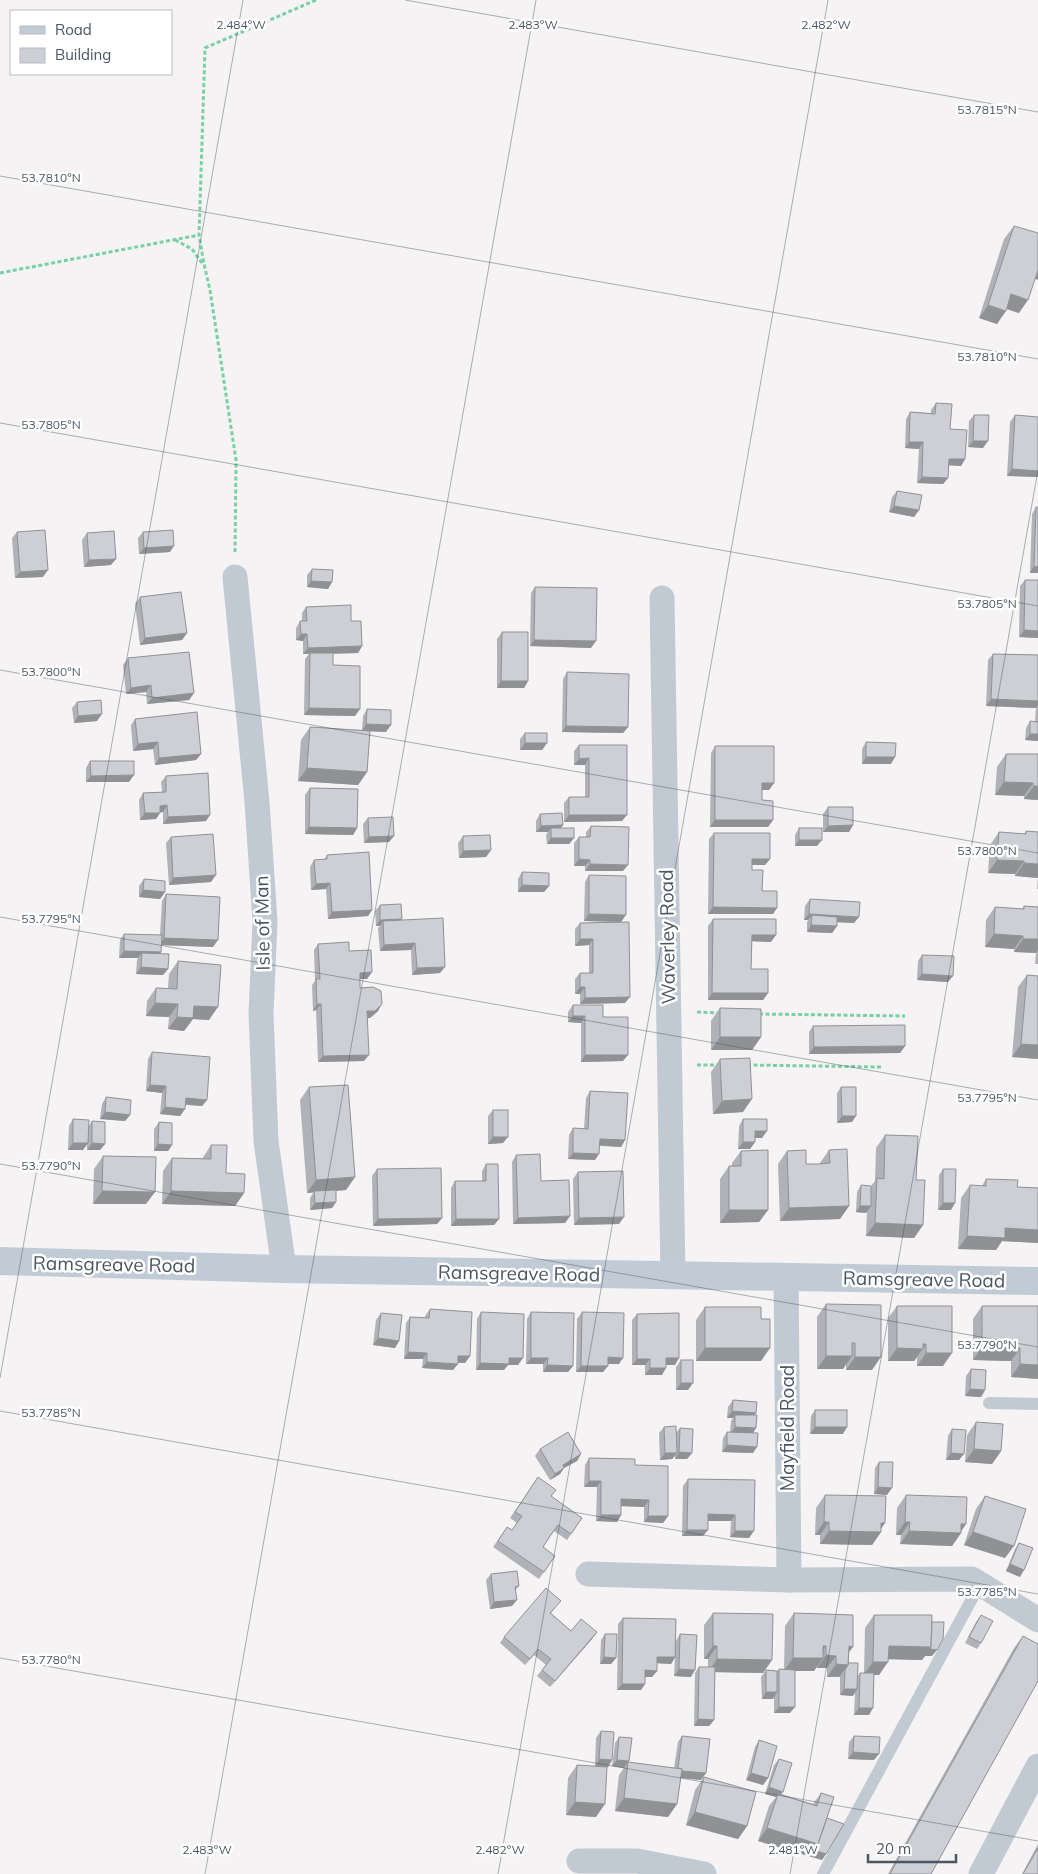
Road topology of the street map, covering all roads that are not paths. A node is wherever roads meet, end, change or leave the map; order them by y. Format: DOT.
graph roads {
  1 [pos="234,577"];
  2 [pos="662,598"];
  3 [pos="0,1262"];
  4 [pos="284,1269"];
  5 [pos="673,1276"];
  6 [pos="786,1277"];
  7 [pos="1038,1281"];
  8 [pos="989,1403"];
  9 [pos="1038,1404"];
  10 [pos="588,1574"];
  11 [pos="788,1580"];
  12 [pos="980,1584"];
  13 [pos="1038,1620"];
  14 [pos="1038,1766"];
  15 [pos="579,1861"];
  16 [pos="704,1874"];
  17 [pos="823,1874"];
  18 [pos="980,1874"];
  1 -- 4 [label="street, Isle of Man"];
  2 -- 5 [label="street, Waverley Road"];
  3 -- 4 [label="street, Ramsgreave Road"];
  4 -- 5 [label="street, Ramsgreave Road"];
  5 -- 6 [label="street, Ramsgreave Road"];
  6 -- 7 [label="street, Ramsgreave Road"];
  6 -- 11 [label="street, Mayfield Road"];
  8 -- 9 [label="lane"];
  10 -- 11 [label="street"];
  11 -- 12 [label="street"];
  12 -- 13 [label="street"];
  12 -- 17 [label="lane"];
  14 -- 18 [label="street"];
  15 -- 16 [label="street"];
}
